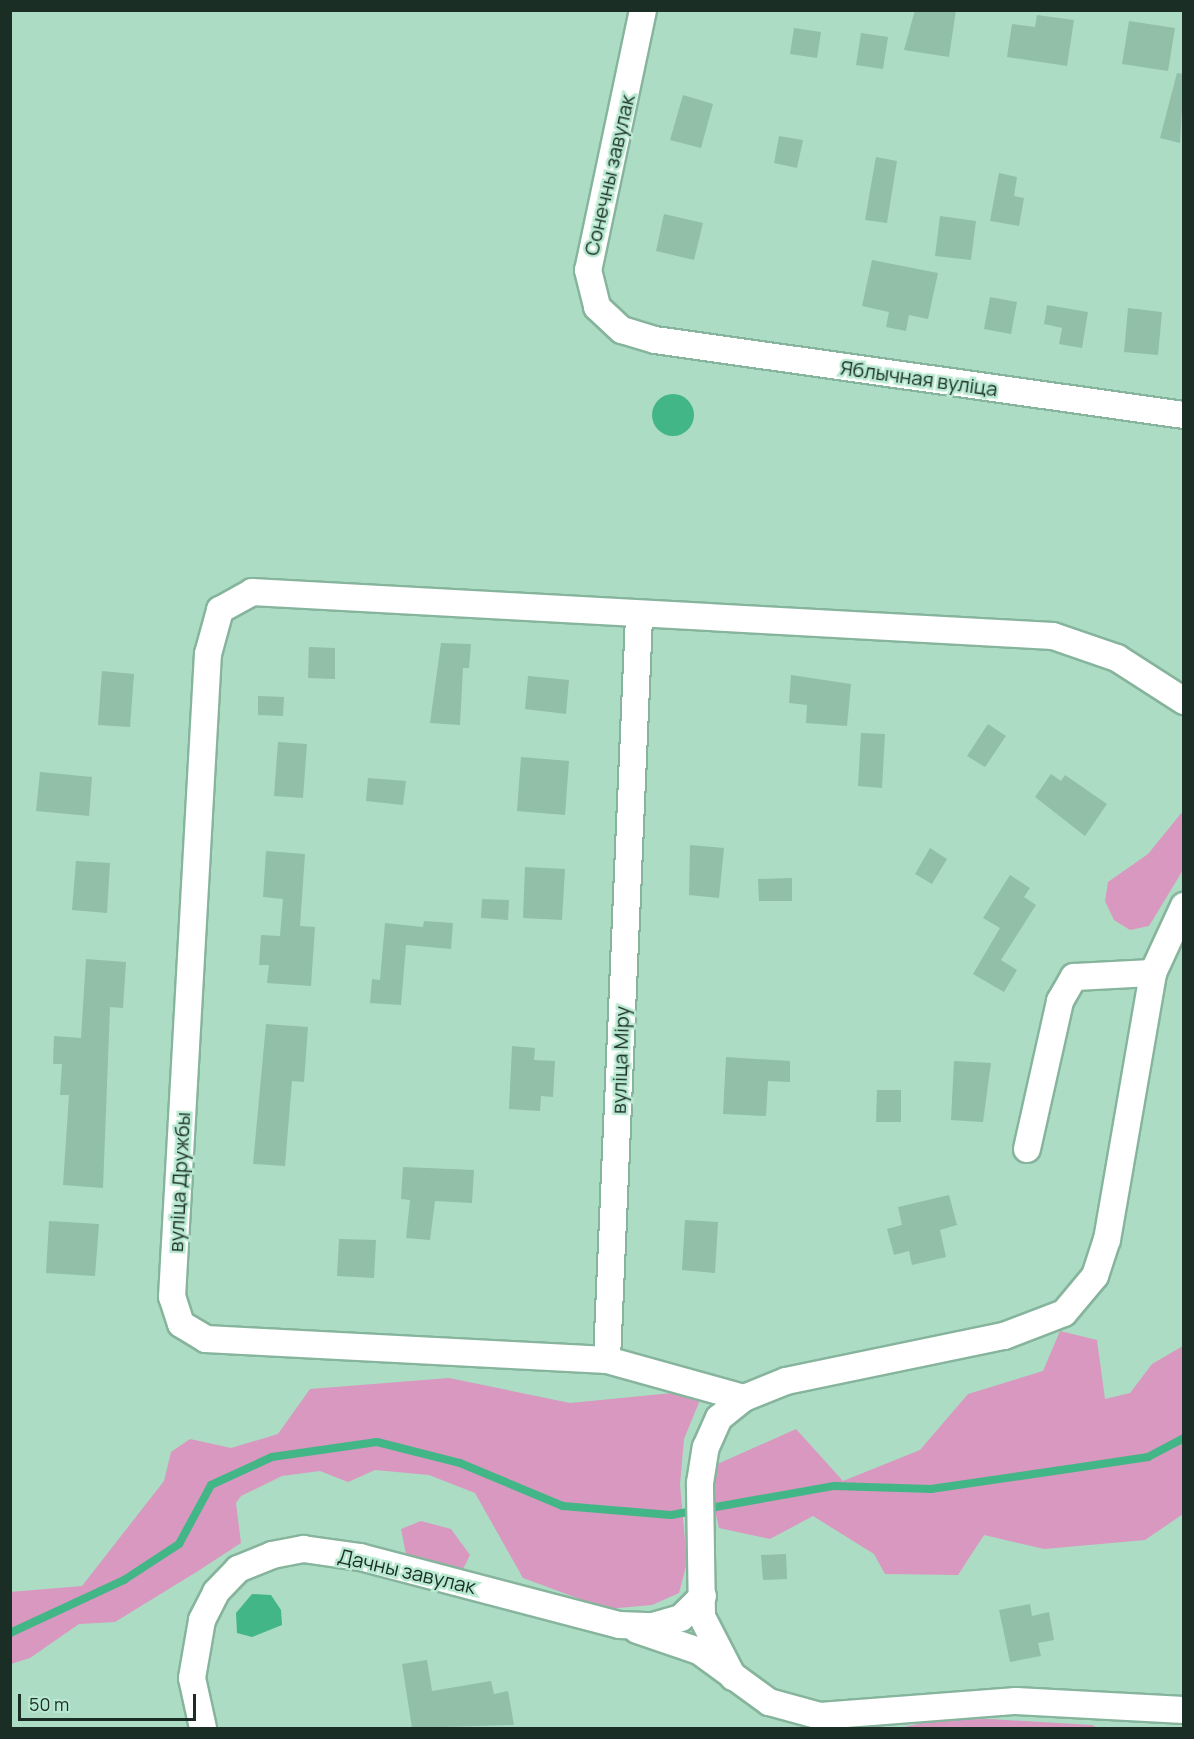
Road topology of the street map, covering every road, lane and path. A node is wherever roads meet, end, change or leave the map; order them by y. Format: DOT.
graph roads {
  1 [pos="643,10"];
  2 [pos="654,340"];
  3 [pos="1184,415"];
  4 [pos="639,617"];
  5 [pos="1184,701"];
  6 [pos="1184,906"];
  7 [pos="1154,973"];
  8 [pos="1027,1149"];
  9 [pos="607,1360"];
  10 [pos="744,1398"];
  11 [pos="703,1596"];
  12 [pos="619,1625"];
  13 [pos="733,1677"];
  14 [pos="1184,1710"];
  15 [pos="1136,1717"];
  16 [pos="203,1728"];
  1 -- 2 [label="street, Сонечны завулак"];
  2 -- 3 [label="street, Яблычная вуліца"];
  4 -- 5 [label="street"];
  4 -- 9 [label="street, вуліца Міру"];
  4 -- 9 [label="street, вуліца Дружбы"];
  6 -- 7 [label="street"];
  7 -- 8 [label="street"];
  7 -- 10 [label="street"];
  9 -- 10 [label="street"];
  10 -- 11 [label="street"];
  11 -- 12 [label="street, Дачны завулак"];
  11 -- 13 [label="street"];
  12 -- 13 [label="street"];
  12 -- 16 [label="street, Дачны завулак"];
  13 -- 15 [label="street"];
  14 -- 15 [label="street"];
}
